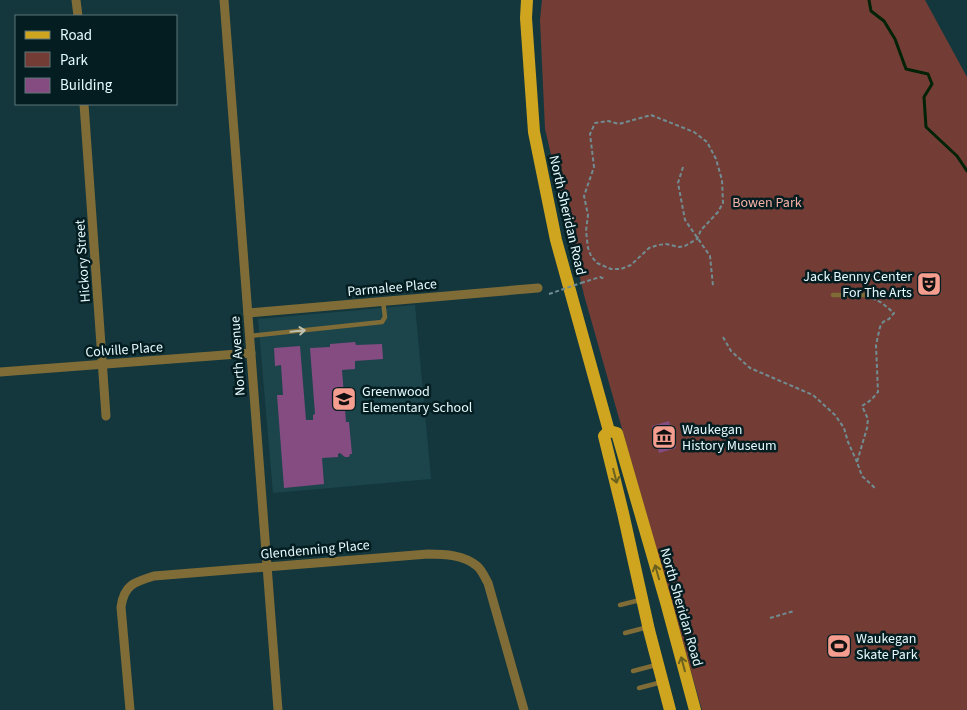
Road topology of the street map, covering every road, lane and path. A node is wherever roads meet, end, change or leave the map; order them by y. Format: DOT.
graph roads {
  1 [pos="76,0"];
  2 [pos="224,0"];
  3 [pos="527,0"];
  4 [pos="78,15"];
  5 [pos="84,105"];
  6 [pos="683,167"];
  7 [pos="697,239"];
  8 [pos="605,279"];
  9 [pos="713,286"];
  10 [pos="538,288"];
  11 [pos="549,294"];
  12 [pos="833,295"];
  13 [pos="865,295"];
  14 [pos="383,301"];
  15 [pos="248,313"];
  16 [pos="250,336"];
  17 [pos="723,337"];
  18 [pos="251,353"];
  19 [pos="104,364"];
  20 [pos="0,372"];
  21 [pos="106,416"];
  22 [pos="609,431"];
  23 [pos="857,462"];
  24 [pos="875,488"];
  25 [pos="267,567"];
  26 [pos="642,600"];
  27 [pos="620,605"];
  28 [pos="794,611"];
  29 [pos="770,618"];
  30 [pos="648,628"];
  31 [pos="625,633"];
  32 [pos="658,664"];
  33 [pos="633,671"];
  34 [pos="663,682"];
  35 [pos="639,688"];
  36 [pos="130,710"];
  37 [pos="278,710"];
  38 [pos="524,710"];
  39 [pos="670,710"];
  40 [pos="695,710"];
  1 -- 4 [label="street"];
  2 -- 15 [label="street, North Avenue"];
  3 -- 22 [label="main road, North Sheridan Road"];
  5 -- 19 [label="street, Hickory Street"];
  6 -- 7 [label="path"];
  7 -- 7 [label="path"];
  7 -- 9 [label="path"];
  8 -- 11 [label="path, bridge"];
  10 -- 14 [label="street, Parmalee Place"];
  12 -- 13 [label="lane"];
  13 -- 23 [label="path"];
  14 -- 15 [label="street, Parmalee Place"];
  16 -- 14 [label="lane, one-way"];
  15 -- 16 [label="street, North Avenue"];
  16 -- 18 [label="street, North Avenue"];
  17 -- 23 [label="path"];
  18 -- 19 [label="street, Colville Place"];
  18 -- 25 [label="street, North Avenue"];
  19 -- 20 [label="street, Colville Place"];
  19 -- 21 [label="street, Hickory Street"];
  22 -- 26 [label="main road, North Sheridan Road, one-way"];
  40 -- 22 [label="main road, North Sheridan Road, one-way"];
  23 -- 24 [label="path"];
  25 -- 36 [label="street, Glendenning Place"];
  25 -- 37 [label="street, North Avenue"];
  25 -- 38 [label="street, Glendenning Place"];
  26 -- 27 [label="lane"];
  26 -- 30 [label="main road, North Sheridan Road"];
  28 -- 29 [label="path"];
  30 -- 31 [label="lane"];
  30 -- 32 [label="main road, North Sheridan Road"];
  32 -- 33 [label="lane"];
  32 -- 34 [label="main road, North Sheridan Road"];
  34 -- 35 [label="lane"];
  34 -- 39 [label="main road, North Sheridan Road"];
}
